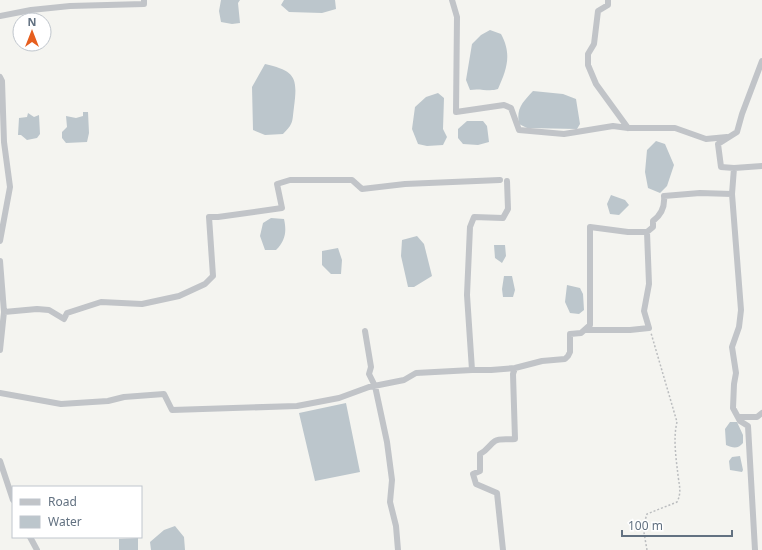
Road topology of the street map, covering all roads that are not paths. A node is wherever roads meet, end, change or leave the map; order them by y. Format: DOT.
graph roads {
  1 [pos="144,0"];
  2 [pos="452,0"];
  3 [pos="608,0"];
  4 [pos="0,16"];
  5 [pos="762,61"];
  6 [pos="0,77"];
  7 [pos="628,128"];
  8 [pos="737,132"];
  9 [pos="2,142"];
  10 [pos="762,166"];
  11 [pos="734,168"];
  12 [pos="732,194"];
  13 [pos="647,232"];
  14 [pos="0,239"];
  15 [pos="0,261"];
  16 [pos="4,312"];
  17 [pos="586,330"];
  18 [pos="365,331"];
  19 [pos="0,350"];
  20 [pos="515,368"];
  21 [pos="472,370"];
  22 [pos="375,386"];
  23 [pos="0,393"];
  24 [pos="762,413"];
  25 [pos="738,417"];
  26 [pos="0,461"];
  27 [pos="12,497"];
  28 [pos="31,538"];
  29 [pos="37,550"];
  30 [pos="398,550"];
  31 [pos="503,550"];
  32 [pos="755,550"];
  1 -- 4 [label="street"];
  2 -- 7 [label="street"];
  3 -- 7 [label="street"];
  5 -- 8 [label="street"];
  6 -- 9 [label="street"];
  7 -- 8 [label="street"];
  8 -- 11 [label="street"];
  9 -- 14 [label="street"];
  10 -- 11 [label="street"];
  11 -- 12 [label="street"];
  12 -- 13 [label="street"];
  12 -- 25 [label="street"];
  13 -- 17 [label="street"];
  13 -- 17 [label="street"];
  15 -- 16 [label="street"];
  16 -- 19 [label="street"];
  16 -- 21 [label="street"];
  17 -- 20 [label="street"];
  18 -- 22 [label="street"];
  20 -- 21 [label="street"];
  20 -- 31 [label="street"];
  21 -- 22 [label="street"];
  22 -- 23 [label="street"];
  22 -- 30 [label="street"];
  24 -- 25 [label="street"];
  25 -- 32 [label="street"];
  26 -- 27 [label="street"];
  28 -- 29 [label="street"];
}
